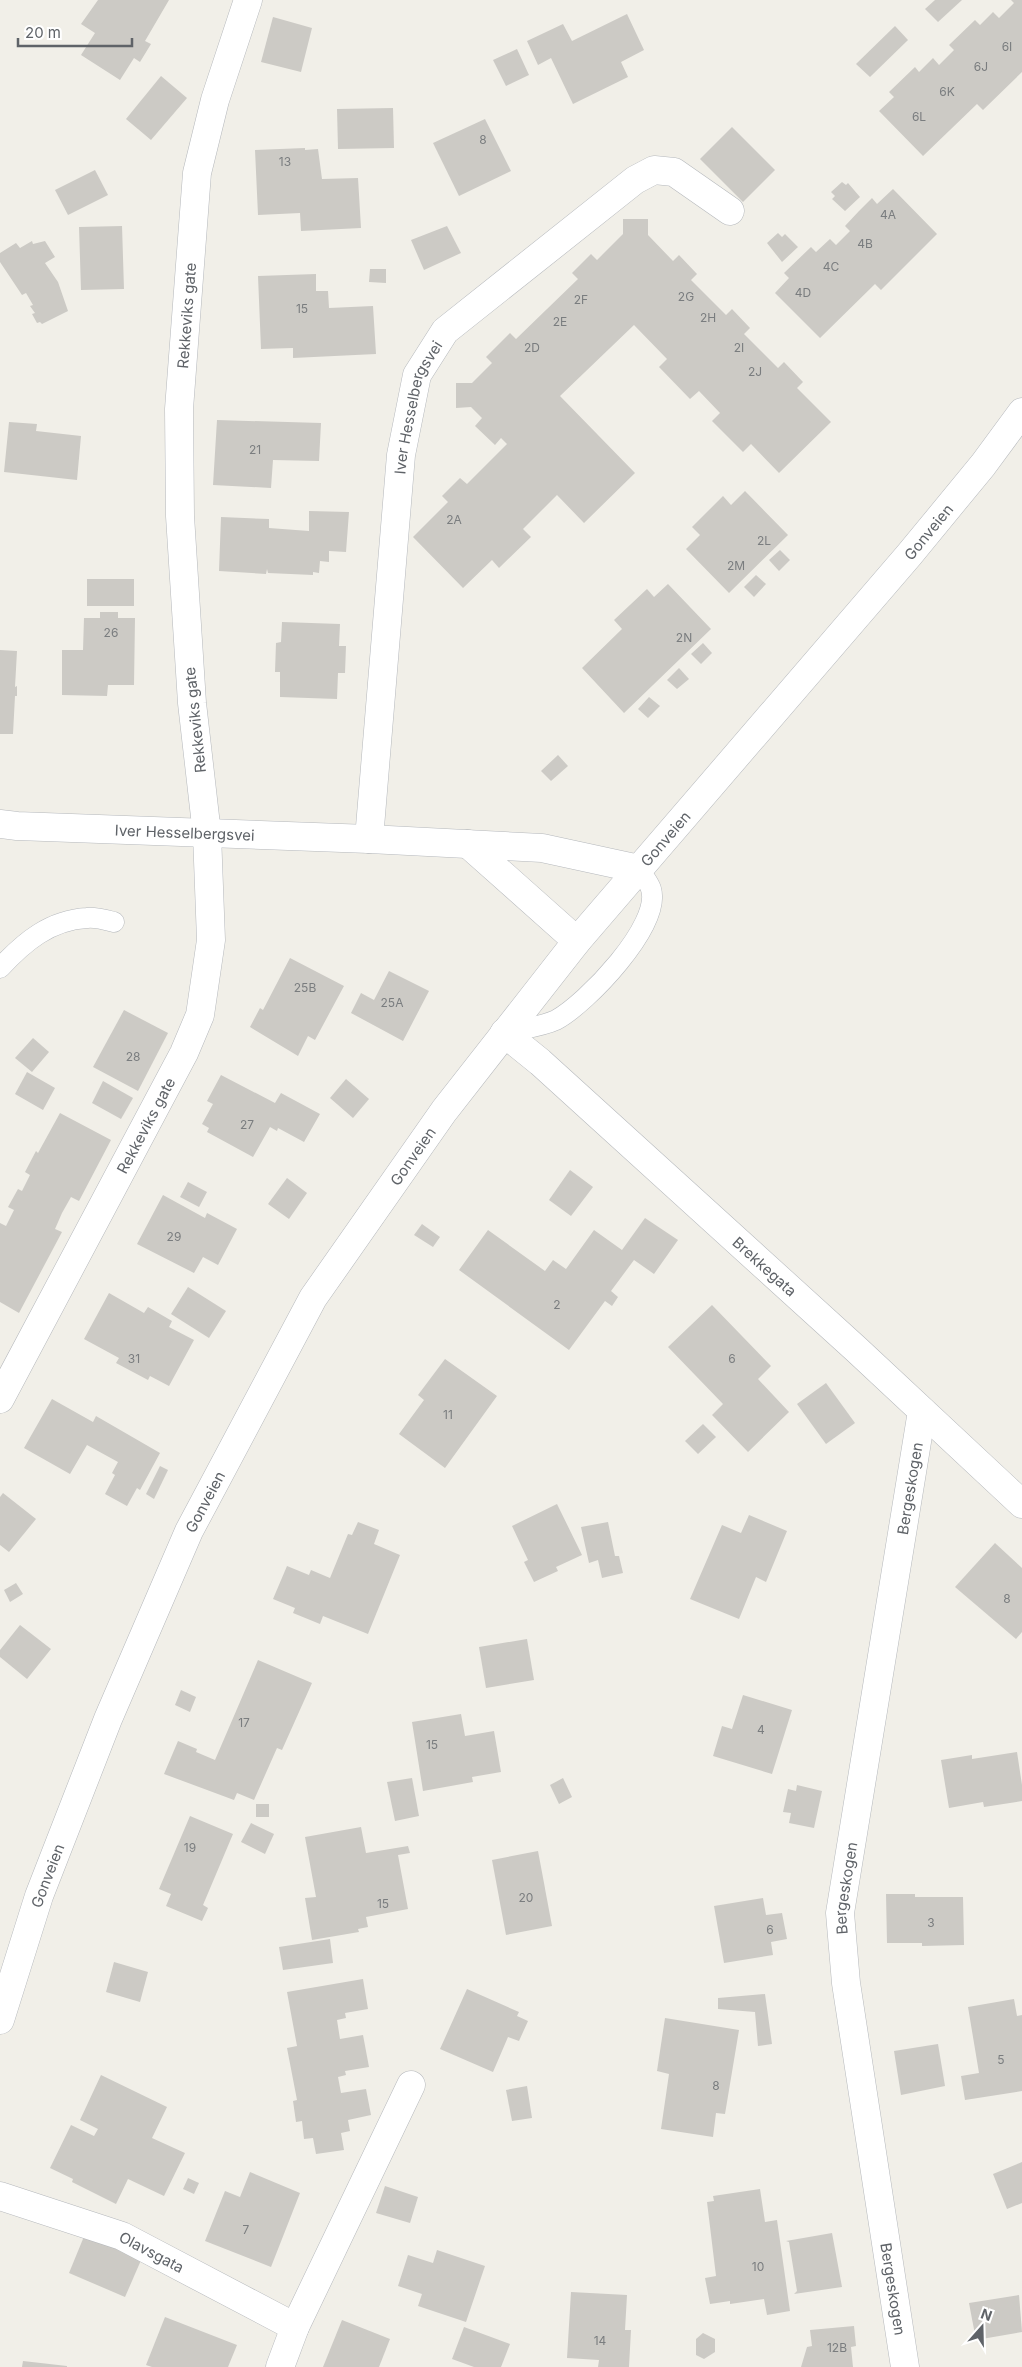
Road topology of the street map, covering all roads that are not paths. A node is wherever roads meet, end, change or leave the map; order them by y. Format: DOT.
graph roads {
  1 [pos="248,0"];
  2 [pos="730,212"];
  3 [pos="1022,412"];
  4 [pos="0,824"];
  5 [pos="207,834"];
  6 [pos="369,839"];
  7 [pos="468,844"];
  8 [pos="639,869"];
  9 [pos="114,922"];
  10 [pos="577,941"];
  11 [pos="0,968"];
  12 [pos="504,1033"];
  13 [pos="0,1399"];
  14 [pos="922,1410"];
  15 [pos="1022,1504"];
  16 [pos="0,2020"];
  17 [pos="411,2085"];
  18 [pos="0,2196"];
  19 [pos="295,2327"];
  20 [pos="280,2367"];
  21 [pos="905,2367"];
  1 -- 5 [label="street, Rekkeviks gate"];
  2 -- 6 [label="street, Iver Hesselbergsvei"];
  3 -- 8 [label="street, Gonveien"];
  4 -- 5 [label="street, Iver Hesselbergsvei"];
  5 -- 6 [label="street, Iver Hesselbergsvei"];
  5 -- 13 [label="street, Rekkeviks gate"];
  6 -- 7 [label="street, Iver Hesselbergsvei"];
  7 -- 8 [label="street, Iver Hesselbergsvei"];
  7 -- 10 [label="street"];
  8 -- 10 [label="street, Gonveien"];
  8 -- 12 [label="lane"];
  9 -- 11 [label="lane"];
  10 -- 12 [label="street, Gonveien"];
  12 -- 14 [label="street, Brekkegata"];
  12 -- 16 [label="street, Gonveien"];
  14 -- 15 [label="street, Brekkegata"];
  14 -- 21 [label="street, Bergeskogen"];
  17 -- 19 [label="street"];
  18 -- 19 [label="street, Olavsgata"];
  19 -- 20 [label="street"];
}
